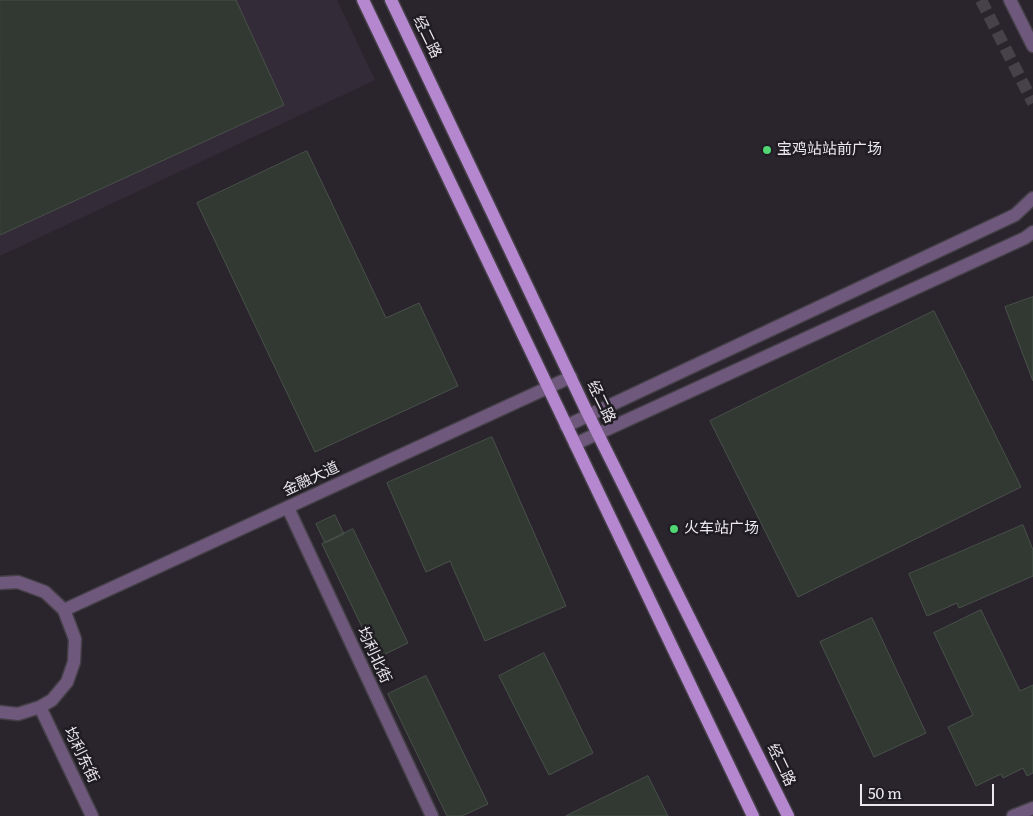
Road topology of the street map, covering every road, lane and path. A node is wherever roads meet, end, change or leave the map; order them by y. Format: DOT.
graph roads {
  1 [pos="363,0"];
  2 [pos="391,0"];
  3 [pos="1010,0"];
  4 [pos="1033,46"];
  5 [pos="1033,198"];
  6 [pos="1033,232"];
  7 [pos="571,377"];
  8 [pos="548,388"];
  9 [pos="589,415"];
  10 [pos="566,426"];
  11 [pos="598,433"];
  12 [pos="575,444"];
  13 [pos="288,508"];
  14 [pos="0,583"];
  15 [pos="64,610"];
  16 [pos="40,707"];
  17 [pos="0,712"];
  18 [pos="1033,808"];
  19 [pos="92,816"];
  20 [pos="432,816"];
  21 [pos="752,816"];
  22 [pos="788,816"];
  23 [pos="1014,816"];
  1 -- 8 [label="main road"];
  2 -- 7 [label="main road, 经二路"];
  3 -- 4 [label="street"];
  5 -- 9 [label="street"];
  6 -- 11 [label="street"];
  7 -- 8 [label="street, 金融大道"];
  7 -- 9 [label="main road, 经二路"];
  8 -- 10 [label="main road"];
  8 -- 13 [label="street, 金融大道"];
  9 -- 10 [label="street"];
  9 -- 11 [label="main road, 经二路"];
  10 -- 12 [label="main road"];
  11 -- 12 [label="street"];
  11 -- 22 [label="main road, 经二路"];
  12 -- 21 [label="main road"];
  13 -- 15 [label="street, 金融大道"];
  13 -- 20 [label="street, 均利北街"];
  14 -- 15 [label="street"];
  15 -- 16 [label="street"];
  16 -- 17 [label="street"];
  16 -- 19 [label="street, 均利东街"];
  18 -- 23 [label="street"];
}
